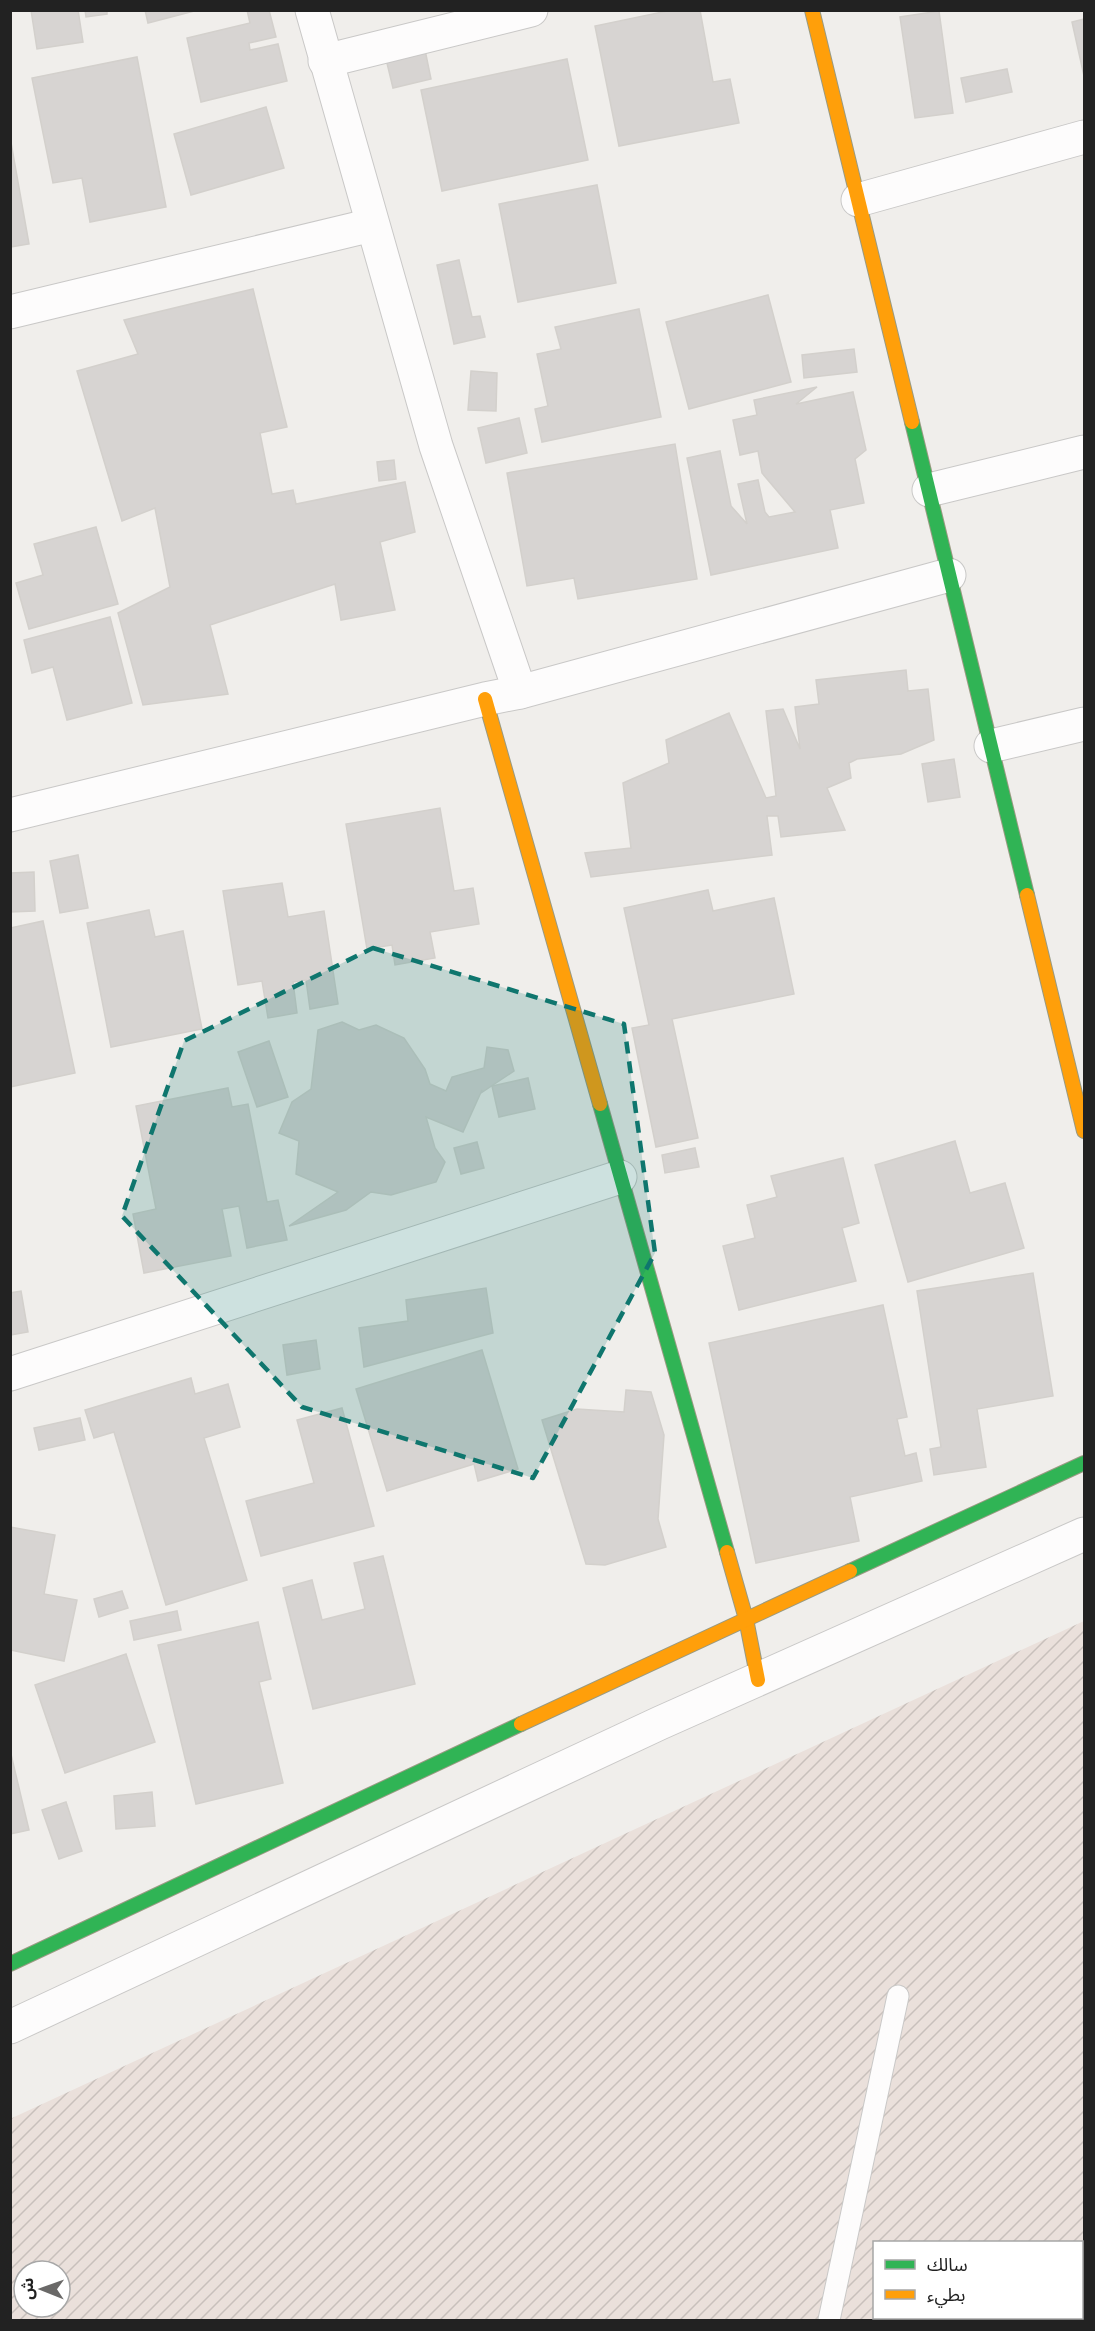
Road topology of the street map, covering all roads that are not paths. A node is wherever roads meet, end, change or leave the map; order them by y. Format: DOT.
graph roads {
  1 [pos="312,10"];
  2 [pos="531,10"];
  3 [pos="812,10"];
  4 [pos="325,61"];
  5 [pos="1084,136"];
  6 [pos="858,200"];
  7 [pos="372,225"];
  8 [pos="10,312"];
  9 [pos="1084,452"];
  10 [pos="929,490"];
  11 [pos="949,575"];
  12 [pos="520,692"];
  13 [pos="485,699"];
  14 [pos="1084,724"];
  15 [pos="991,746"];
  16 [pos="10,815"];
  17 [pos="1074,1045"];
  18 [pos="1084,1131"];
  19 [pos="620,1177"];
  20 [pos="10,1374"];
  21 [pos="1084,1463"];
  22 [pos="1084,1534"];
  23 [pos="746,1619"];
  24 [pos="758,1680"];
  25 [pos="10,1964"];
  26 [pos="898,1996"];
  27 [pos="10,2027"];
  28 [pos="829,2320"];
  1 -- 4 [label="street"];
  2 -- 4 [label="street"];
  3 -- 6 [label="street"];
  4 -- 7 [label="street"];
  5 -- 6 [label="street"];
  6 -- 10 [label="street"];
  7 -- 8 [label="street"];
  7 -- 12 [label="street"];
  9 -- 10 [label="street"];
  10 -- 11 [label="street"];
  11 -- 12 [label="street"];
  11 -- 15 [label="street"];
  12 -- 13 [label="street"];
  13 -- 16 [label="street"];
  13 -- 19 [label="street"];
  14 -- 15 [label="street"];
  15 -- 17 [label="street"];
  17 -- 18 [label="street"];
  19 -- 20 [label="street"];
  19 -- 23 [label="street"];
  21 -- 23 [label="street"];
  22 -- 24 [label="street"];
  23 -- 24 [label="street"];
  23 -- 25 [label="street"];
  24 -- 27 [label="street"];
  26 -- 28 [label="lane"];
}
